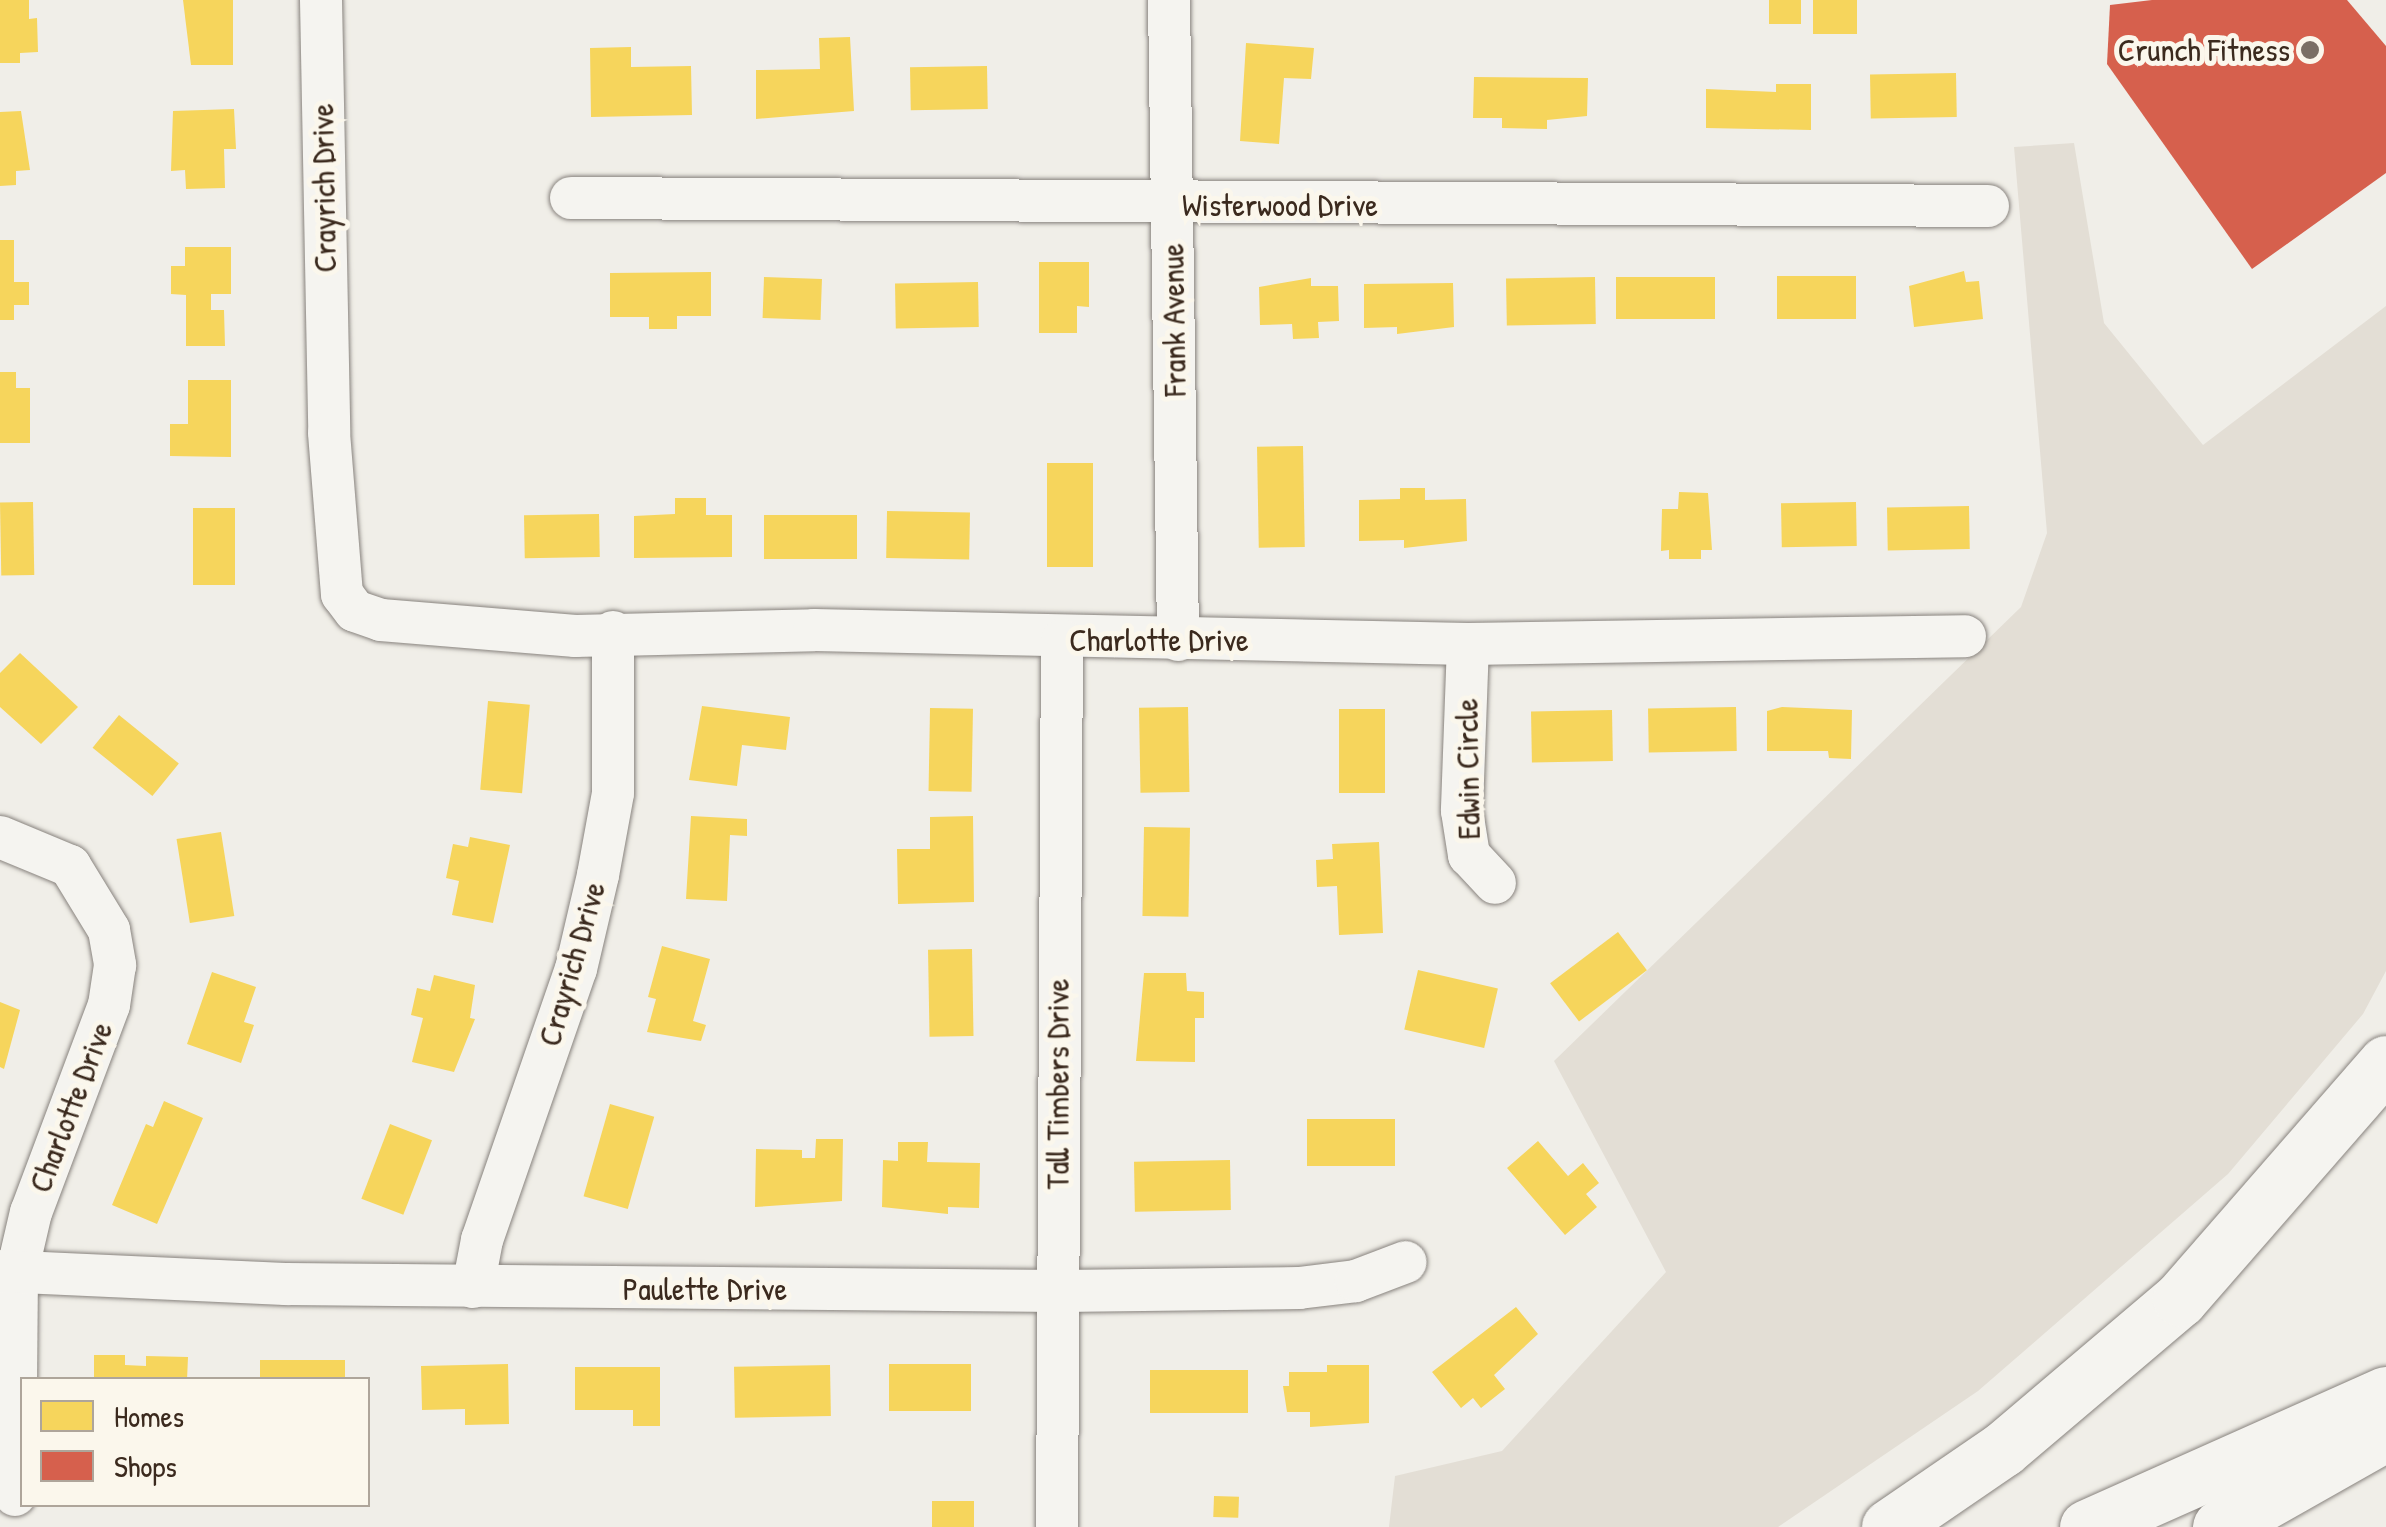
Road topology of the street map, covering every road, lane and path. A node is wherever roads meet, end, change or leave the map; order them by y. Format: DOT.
graph roads {
  1 [pos="321,0"];
  2 [pos="1170,0"];
  3 [pos="571,198"];
  4 [pos="1172,205"];
  5 [pos="1988,206"];
  6 [pos="356,612"];
  7 [pos="613,632"];
  8 [pos="1965,636"];
  9 [pos="1062,640"];
  10 [pos="1178,640"];
  11 [pos="1468,644"];
  12 [pos="0,837"];
  13 [pos="1496,883"];
  14 [pos="2386,1063"];
  15 [pos="1406,1262"];
  16 [pos="9,1271"];
  17 [pos="474,1287"];
  18 [pos="1062,1292"];
  19 [pos="2386,1394"];
  20 [pos="2386,1432"];
  21 [pos="15,1495"];
  22 [pos="1057,1527"];
  23 [pos="1889,1527"];
  24 [pos="2087,1527"];
  25 [pos="2220,1527"];
  1 -- 6 [label="street, Crayrich Drive"];
  2 -- 4 [label="street, Frank Avenue"];
  3 -- 4 [label="street, Wisterwood Drive"];
  4 -- 5 [label="street, Wisterwood Drive"];
  4 -- 10 [label="street, Frank Avenue"];
  6 -- 7 [label="street, Charlotte Drive"];
  7 -- 9 [label="street, Charlotte Drive"];
  7 -- 17 [label="street, Crayrich Drive"];
  8 -- 11 [label="street, Charlotte Drive"];
  9 -- 10 [label="street, Charlotte Drive"];
  9 -- 18 [label="street, Tall Timbers Drive"];
  10 -- 11 [label="street, Charlotte Drive"];
  11 -- 13 [label="street, Edwin Circle"];
  12 -- 16 [label="street, Charlotte Drive"];
  14 -- 23 [label="highway"];
  15 -- 18 [label="street, Paulette Drive"];
  16 -- 17 [label="street, Paulette Drive"];
  16 -- 21 [label="street, Charlotte Drive"];
  17 -- 18 [label="street, Paulette Drive"];
  18 -- 22 [label="street, Tall Timbers Drive"];
  19 -- 24 [label="highway"];
  20 -- 25 [label="highway"];
}
